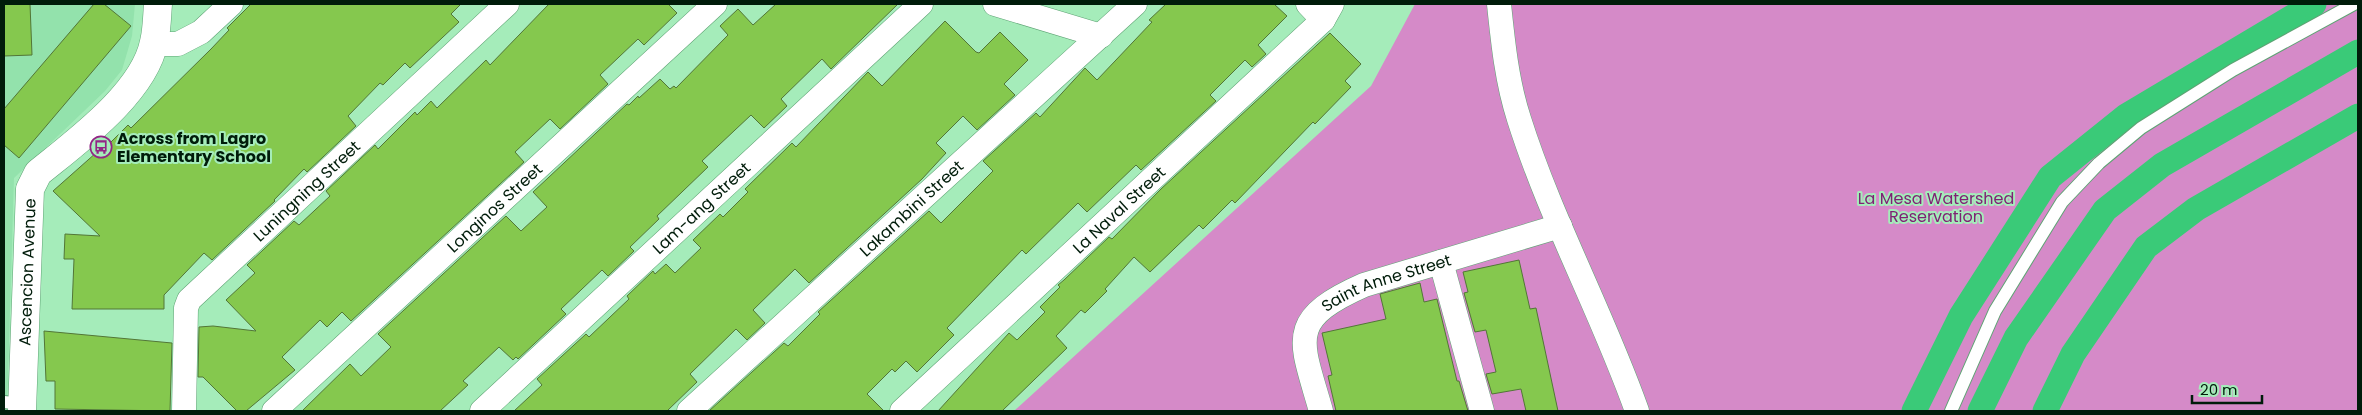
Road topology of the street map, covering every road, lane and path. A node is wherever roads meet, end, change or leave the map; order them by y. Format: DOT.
graph roads {
  1 [pos="158,4"];
  2 [pos="230,4"];
  3 [pos="507,4"];
  4 [pos="715,4"];
  5 [pos="921,4"];
  6 [pos="995,4"];
  7 [pos="1135,4"];
  8 [pos="1499,4"];
  9 [pos="2354,4"];
  10 [pos="1321,9"];
  11 [pos="1101,36"];
  12 [pos="154,44"];
  13 [pos="1560,226"];
  14 [pos="1441,262"];
  15 [pos="16,406"];
  16 [pos="184,411"];
  17 [pos="274,411"];
  18 [pos="482,411"];
  19 [pos="689,411"];
  20 [pos="902,411"];
  21 [pos="1321,411"];
  22 [pos="1482,411"];
  23 [pos="1637,411"];
  24 [pos="1951,411"];
  1 -- 12 [label="street, Ascencion Avenue"];
  2 -- 12 [label="street"];
  3 -- 16 [label="street, Luningning Street"];
  4 -- 17 [label="street, Longinos Street"];
  5 -- 18 [label="street, Lam-ang Street"];
  6 -- 11 [label="street"];
  7 -- 11 [label="street, Lakambini Street"];
  8 -- 13 [label="street"];
  9 -- 24 [label="lane"];
  10 -- 20 [label="street, La Naval Street"];
  11 -- 19 [label="street, Lakambini Street"];
  12 -- 15 [label="street, Ascencion Avenue"];
  13 -- 14 [label="street, Saint Anne Street"];
  13 -- 23 [label="street"];
  14 -- 21 [label="street, Saint Anne Street"];
  14 -- 22 [label="street"];
}
